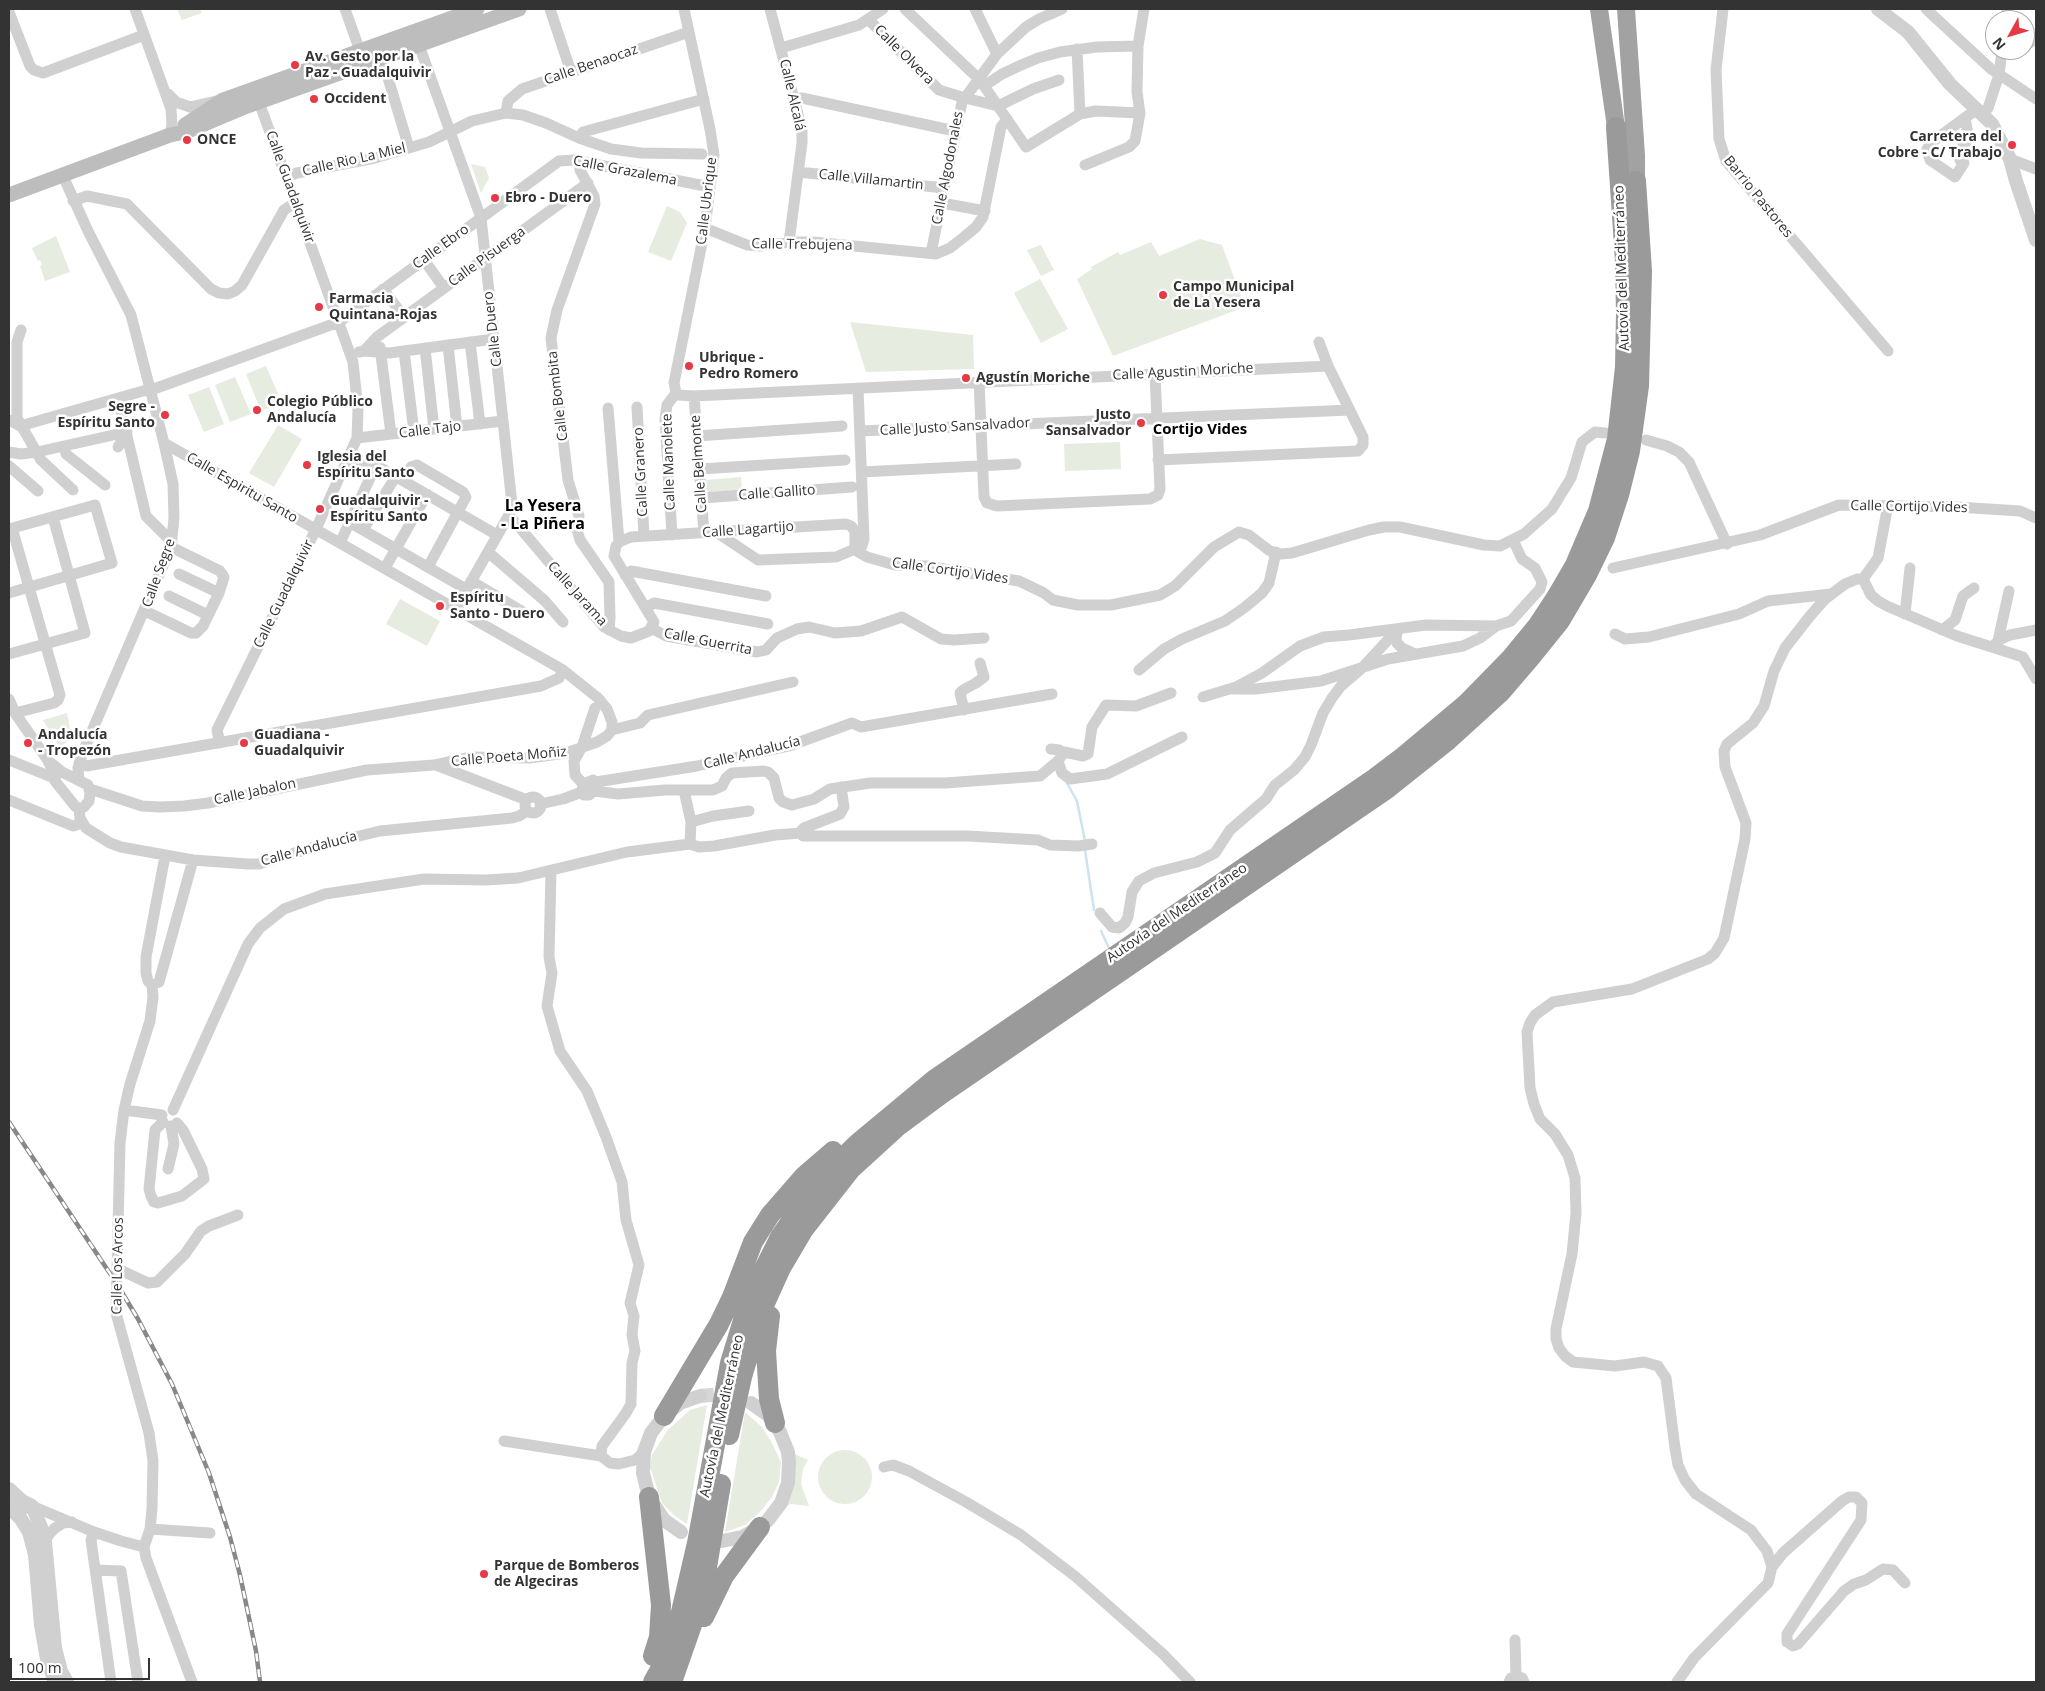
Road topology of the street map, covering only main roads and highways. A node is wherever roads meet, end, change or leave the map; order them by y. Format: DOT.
graph roads {
  1 [pos="518,9"];
  2 [pos="1600,9"];
  3 [pos="1626,9"];
  4 [pos="473,10"];
  5 [pos="197,123"];
  6 [pos="1616,126"];
  7 [pos="1636,181"];
  8 [pos="9,195"];
  9 [pos="1323,823"];
  10 [pos="1011,1036"];
  11 [pos="891,1114"];
  12 [pos="851,1169"];
  13 [pos="664,1416"];
  14 [pos="774,1423"];
  15 [pos="649,1498"];
  16 [pos="760,1526"];
  17 [pos="673,1680"];
  18 [pos="644,1682"];
  19 [pos="653,1682"];
  1 -- 5 [label="main road"];
  2 -- 6 [label="highway"];
  3 -- 7 [label="highway"];
  4 -- 5 [label="main road"];
  5 -- 8 [label="main road"];
  6 -- 9 [label="highway, Autovía del Mediterráneo"];
  7 -- 9 [label="highway, Autovía del Mediterráneo"];
  9 -- 10 [label="highway, Autovía del Mediterráneo"];
  10 -- 11 [label="highway, Autovía del Mediterráneo"];
  10 -- 12 [label="highway, Autovía del Mediterráneo"];
  11 -- 13 [label="highway"];
  11 -- 19 [label="highway, Autovía del Mediterráneo"];
  12 -- 14 [label="highway"];
  12 -- 17 [label="highway, Autovía del Mediterráneo"];
  15 -- 18 [label="highway"];
  16 -- 17 [label="highway"];
}
